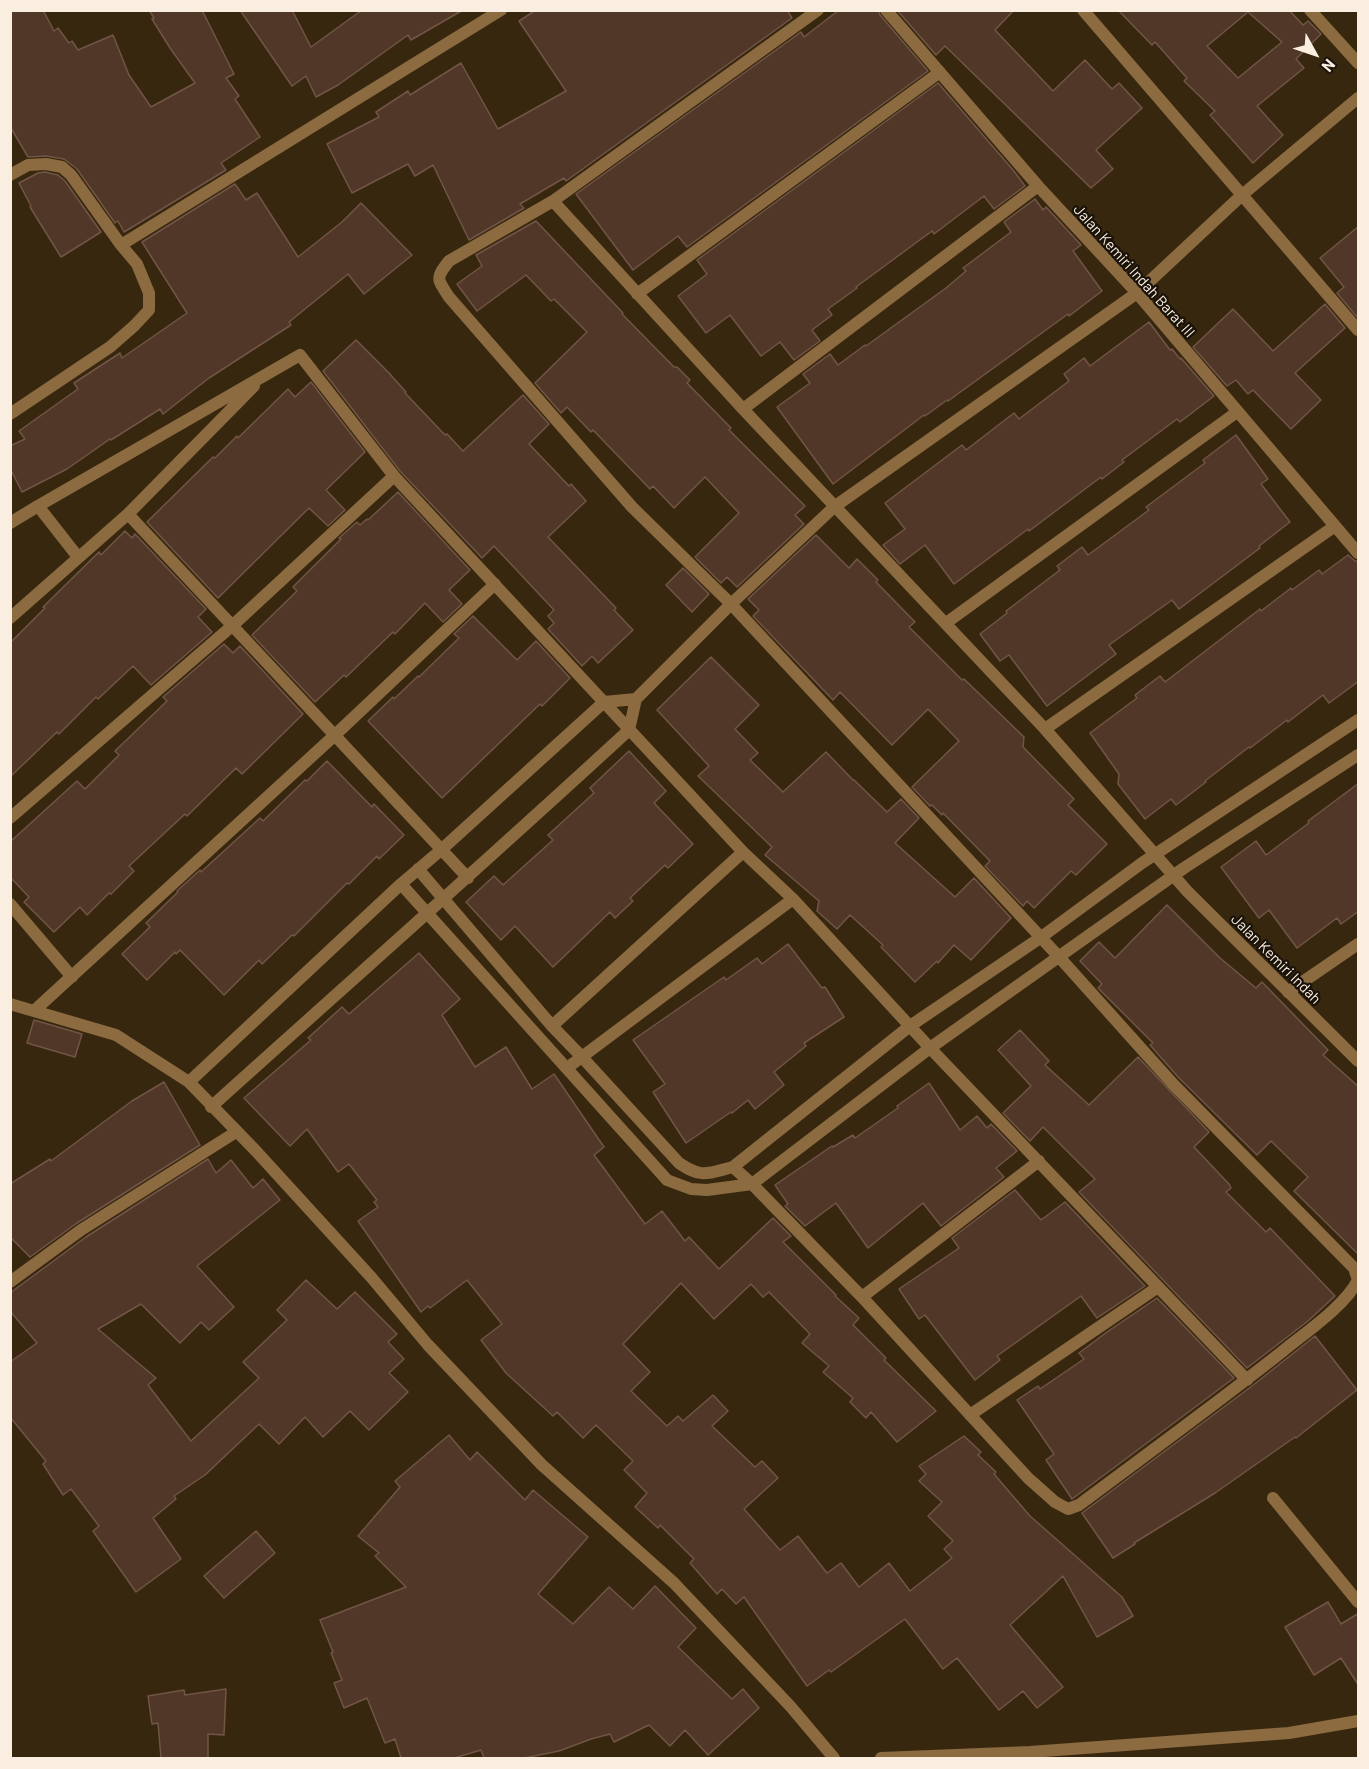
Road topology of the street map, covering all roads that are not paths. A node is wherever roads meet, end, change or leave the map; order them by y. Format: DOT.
graph roads {
  1 [pos="501,10"];
  2 [pos="818,10"];
  3 [pos="886,10"];
  4 [pos="1083,10"];
  5 [pos="1310,10"];
  6 [pos="1359,63"];
  7 [pos="940,72"];
  8 [pos="1359,98"];
  9 [pos="10,175"];
  10 [pos="1038,186"];
  11 [pos="1242,195"];
  12 [pos="553,201"];
  13 [pos="121,245"];
  14 [pos="1137,293"];
  15 [pos="637,294"];
  16 [pos="1359,330"];
  17 [pos="266,374"];
  18 [pos="742,409"];
  19 [pos="1237,412"];
  20 [pos="10,414"];
  21 [pos="394,476"];
  22 [pos="38,506"];
  23 [pos="834,507"];
  24 [pos="128,514"];
  25 [pos="10,523"];
  26 [pos="1335,526"];
  27 [pos="1359,553"];
  28 [pos="78,557"];
  29 [pos="495,584"];
  30 [pos="731,604"];
  31 [pos="10,618"];
  32 [pos="946,623"];
  33 [pos="232,626"];
  34 [pos="636,699"];
  35 [pos="604,702"];
  36 [pos="1359,720"];
  37 [pos="1045,729"];
  38 [pos="629,730"];
  39 [pos="335,735"];
  40 [pos="1359,754"];
  41 [pos="10,818"];
  42 [pos="441,850"];
  43 [pos="743,852"];
  44 [pos="1156,854"];
  45 [pos="418,869"];
  46 [pos="1175,876"];
  47 [pos="468,878"];
  48 [pos="401,884"];
  49 [pos="793,898"];
  50 [pos="443,899"];
  51 [pos="10,904"];
  52 [pos="428,912"];
  53 [pos="1040,938"];
  54 [pos="1359,945"];
  55 [pos="1060,958"];
  56 [pos="72,977"];
  57 [pos="1288,992"];
  58 [pos="10,1004"];
  59 [pos="35,1011"];
  60 [pos="552,1026"];
  61 [pos="910,1026"];
  62 [pos="930,1048"];
  63 [pos="581,1056"];
  64 [pos="1359,1061"];
  65 [pos="567,1068"];
  66 [pos="189,1082"];
  67 [pos="211,1107"];
  68 [pos="236,1132"];
  69 [pos="1039,1161"];
  70 [pos="733,1167"];
  71 [pos="752,1184"];
  72 [pos="10,1282"];
  73 [pos="1158,1287"];
  74 [pos="862,1297"];
  75 [pos="1247,1380"];
  76 [pos="969,1414"];
  77 [pos="1273,1498"];
  78 [pos="1359,1602"];
  79 [pos="1359,1721"];
  80 [pos="834,1758"];
  81 [pos="880,1758"];
  1 -- 13 [label="street"];
  2 -- 12 [label="street"];
  3 -- 7 [label="street, Jalan Kemiri Indah Barat III"];
  4 -- 11 [label="street"];
  5 -- 6 [label="street"];
  7 -- 10 [label="street, Jalan Kemiri Indah Barat III"];
  7 -- 15 [label="street"];
  8 -- 11 [label="street"];
  9 -- 13 [label="street"];
  10 -- 14 [label="street, Jalan Kemiri Indah Barat III"];
  10 -- 18 [label="street"];
  11 -- 14 [label="street"];
  11 -- 16 [label="street"];
  12 -- 15 [label="street, Jalan Kemiri Indah"];
  12 -- 30 [label="street"];
  13 -- 20 [label="street"];
  14 -- 19 [label="street, Jalan Kemiri Indah Barat III"];
  14 -- 23 [label="street"];
  15 -- 18 [label="street, Jalan Kemiri Indah"];
  17 -- 21 [label="street"];
  17 -- 22 [label="street"];
  17 -- 24 [label="street"];
  18 -- 23 [label="street, Jalan Kemiri Indah"];
  19 -- 26 [label="street, Jalan Kemiri Indah Barat III"];
  19 -- 32 [label="street"];
  21 -- 29 [label="street"];
  21 -- 33 [label="street"];
  22 -- 25 [label="street"];
  22 -- 28 [label="street"];
  23 -- 30 [label="street"];
  23 -- 32 [label="street, Jalan Kemiri Indah"];
  24 -- 28 [label="street"];
  24 -- 33 [label="street"];
  26 -- 27 [label="street, Jalan Kemiri Indah Barat III"];
  26 -- 37 [label="street"];
  28 -- 31 [label="street"];
  29 -- 35 [label="street"];
  29 -- 39 [label="street"];
  30 -- 34 [label="street"];
  30 -- 53 [label="street"];
  32 -- 37 [label="street, Jalan Kemiri Indah"];
  33 -- 39 [label="street"];
  33 -- 41 [label="street"];
  34 -- 35 [label="street"];
  34 -- 38 [label="street"];
  35 -- 38 [label="street"];
  35 -- 42 [label="street"];
  36 -- 44 [label="street"];
  37 -- 44 [label="street, Jalan Kemiri Indah"];
  38 -- 43 [label="street"];
  38 -- 47 [label="street"];
  39 -- 42 [label="street"];
  39 -- 56 [label="street"];
  40 -- 46 [label="street"];
  42 -- 45 [label="street"];
  42 -- 47 [label="street"];
  43 -- 49 [label="street"];
  43 -- 60 [label="street"];
  44 -- 46 [label="street, Jalan Kemiri Indah"];
  44 -- 53 [label="street"];
  45 -- 48 [label="street"];
  45 -- 50 [label="street"];
  46 -- 55 [label="street"];
  46 -- 57 [label="street, Jalan Kemiri Indah"];
  47 -- 50 [label="street"];
  48 -- 52 [label="street"];
  48 -- 66 [label="street"];
  49 -- 61 [label="street"];
  49 -- 63 [label="street"];
  50 -- 52 [label="street"];
  50 -- 60 [label="street"];
  51 -- 56 [label="street"];
  52 -- 65 [label="street"];
  52 -- 67 [label="street"];
  53 -- 55 [label="street"];
  53 -- 61 [label="street"];
  54 -- 57 [label="street"];
  55 -- 62 [label="street"];
  55 -- 75 [label="street"];
  56 -- 59 [label="street"];
  57 -- 64 [label="street, Jalan Kemiri Indah"];
  58 -- 59 [label="street"];
  59 -- 66 [label="street"];
  60 -- 63 [label="street"];
  61 -- 62 [label="street"];
  61 -- 70 [label="street"];
  62 -- 69 [label="street"];
  62 -- 71 [label="street"];
  63 -- 65 [label="street"];
  63 -- 70 [label="street"];
  65 -- 71 [label="street"];
  66 -- 67 [label="street"];
  67 -- 68 [label="street"];
  68 -- 72 [label="street"];
  68 -- 80 [label="street"];
  69 -- 73 [label="street"];
  69 -- 74 [label="street"];
  70 -- 71 [label="street"];
  71 -- 74 [label="street"];
  73 -- 75 [label="street"];
  73 -- 76 [label="street"];
  74 -- 76 [label="street"];
  75 -- 76 [label="street"];
  77 -- 78 [label="street"];
  79 -- 81 [label="street"];
}
